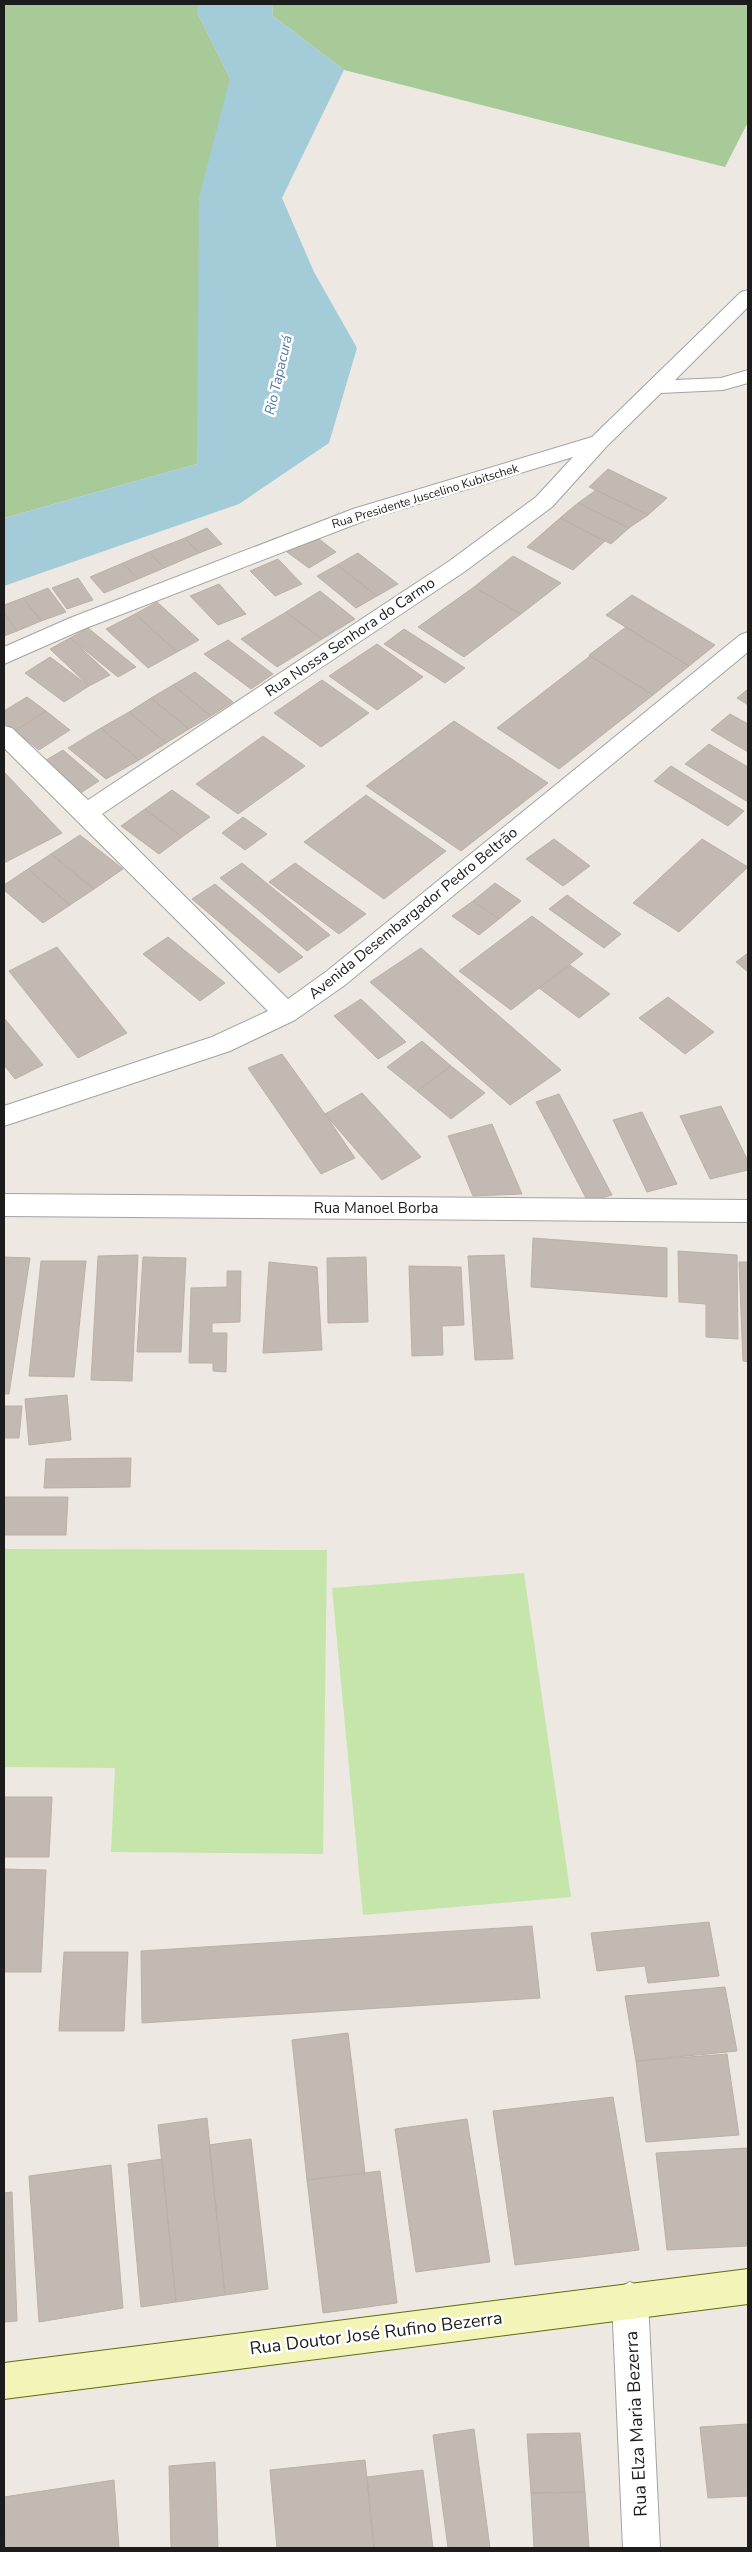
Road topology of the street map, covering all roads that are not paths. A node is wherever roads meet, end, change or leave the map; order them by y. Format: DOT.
graph roads {
  1 [pos="748,296"];
  2 [pos="748,376"];
  3 [pos="656,387"];
  4 [pos="599,442"];
  5 [pos="748,640"];
  6 [pos="4,656"];
  7 [pos="4,734"];
  8 [pos="86,813"];
  9 [pos="286,1013"];
  10 [pos="4,1116"];
  11 [pos="4,1205"];
  12 [pos="748,1211"];
  13 [pos="748,2286"];
  14 [pos="630,2300"];
  15 [pos="4,2381"];
  16 [pos="642,2548"];
  1 -- 3 [label="street, Rua Presidente Juscelino Kubitschek"];
  2 -- 3 [label="street"];
  3 -- 4 [label="street, Rua Presidente Juscelino Kubitschek"];
  4 -- 6 [label="street, Rua Presidente Juscelino Kubitschek"];
  4 -- 8 [label="street, Rua Nossa Senhora do Carmo"];
  5 -- 9 [label="street, Avenida Desembargador Pedro Beltrão"];
  7 -- 8 [label="street"];
  8 -- 9 [label="street"];
  9 -- 10 [label="street, Avenida Desembargador Pedro Beltrão"];
  11 -- 12 [label="street, Rua Manoel Borba"];
  13 -- 14 [label="main road, Rua Doutor José Rufino Bezerra"];
  14 -- 15 [label="main road, Rua Doutor José Rufino Bezerra"];
  14 -- 16 [label="street, Rua Elza Maria Bezerra"];
}
